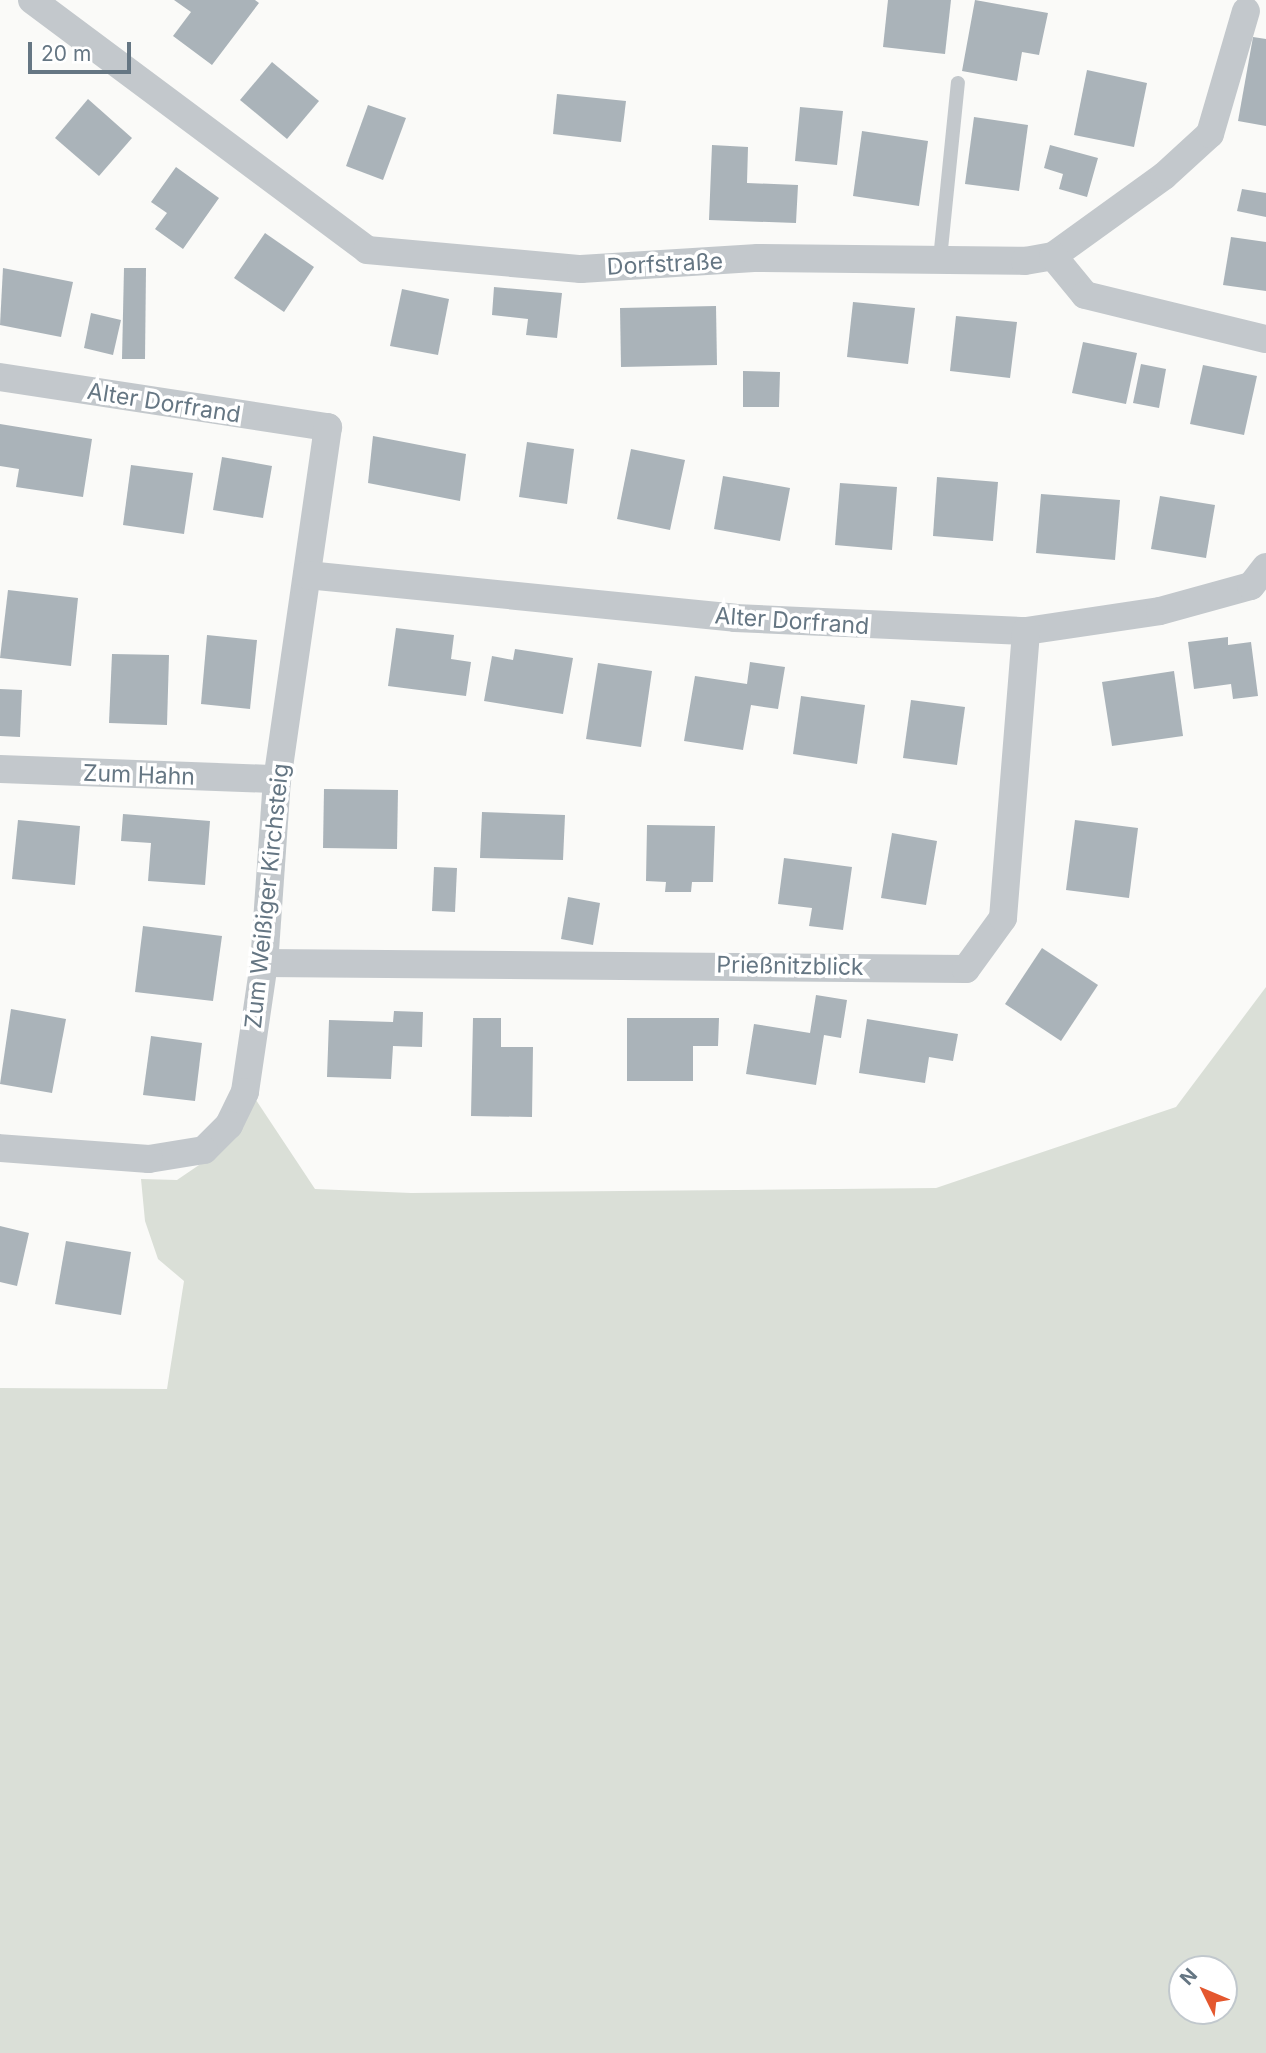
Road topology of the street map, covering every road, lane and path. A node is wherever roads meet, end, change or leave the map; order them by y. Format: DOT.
graph roads {
  1 [pos="32,0"];
  2 [pos="1246,11"];
  3 [pos="958,83"];
  4 [pos="1053,256"];
  5 [pos="940,258"];
  6 [pos="1266,339"];
  7 [pos="0,377"];
  8 [pos="328,427"];
  9 [pos="1266,567"];
  10 [pos="307,575"];
  11 [pos="1026,631"];
  12 [pos="0,769"];
  13 [pos="277,779"];
  14 [pos="264,963"];
  15 [pos="0,1148"];
  1 -- 5 [label="street, Dorfstraße"];
  2 -- 4 [label="street, Dorfstraße"];
  3 -- 5 [label="lane"];
  4 -- 5 [label="street, Dorfstraße"];
  4 -- 6 [label="street"];
  7 -- 8 [label="street, Alter Dorfrand"];
  8 -- 10 [label="street, Zum Weißiger Kirchsteig"];
  9 -- 11 [label="street, Alter Dorfrand"];
  10 -- 11 [label="street, Alter Dorfrand"];
  10 -- 13 [label="street, Zum Weißiger Kirchsteig"];
  11 -- 14 [label="street, Prießnitzblick"];
  12 -- 13 [label="street, Zum Hahn"];
  13 -- 14 [label="street, Zum Weißiger Kirchsteig"];
  14 -- 15 [label="street, Zum Weißiger Kirchsteig"];
}
